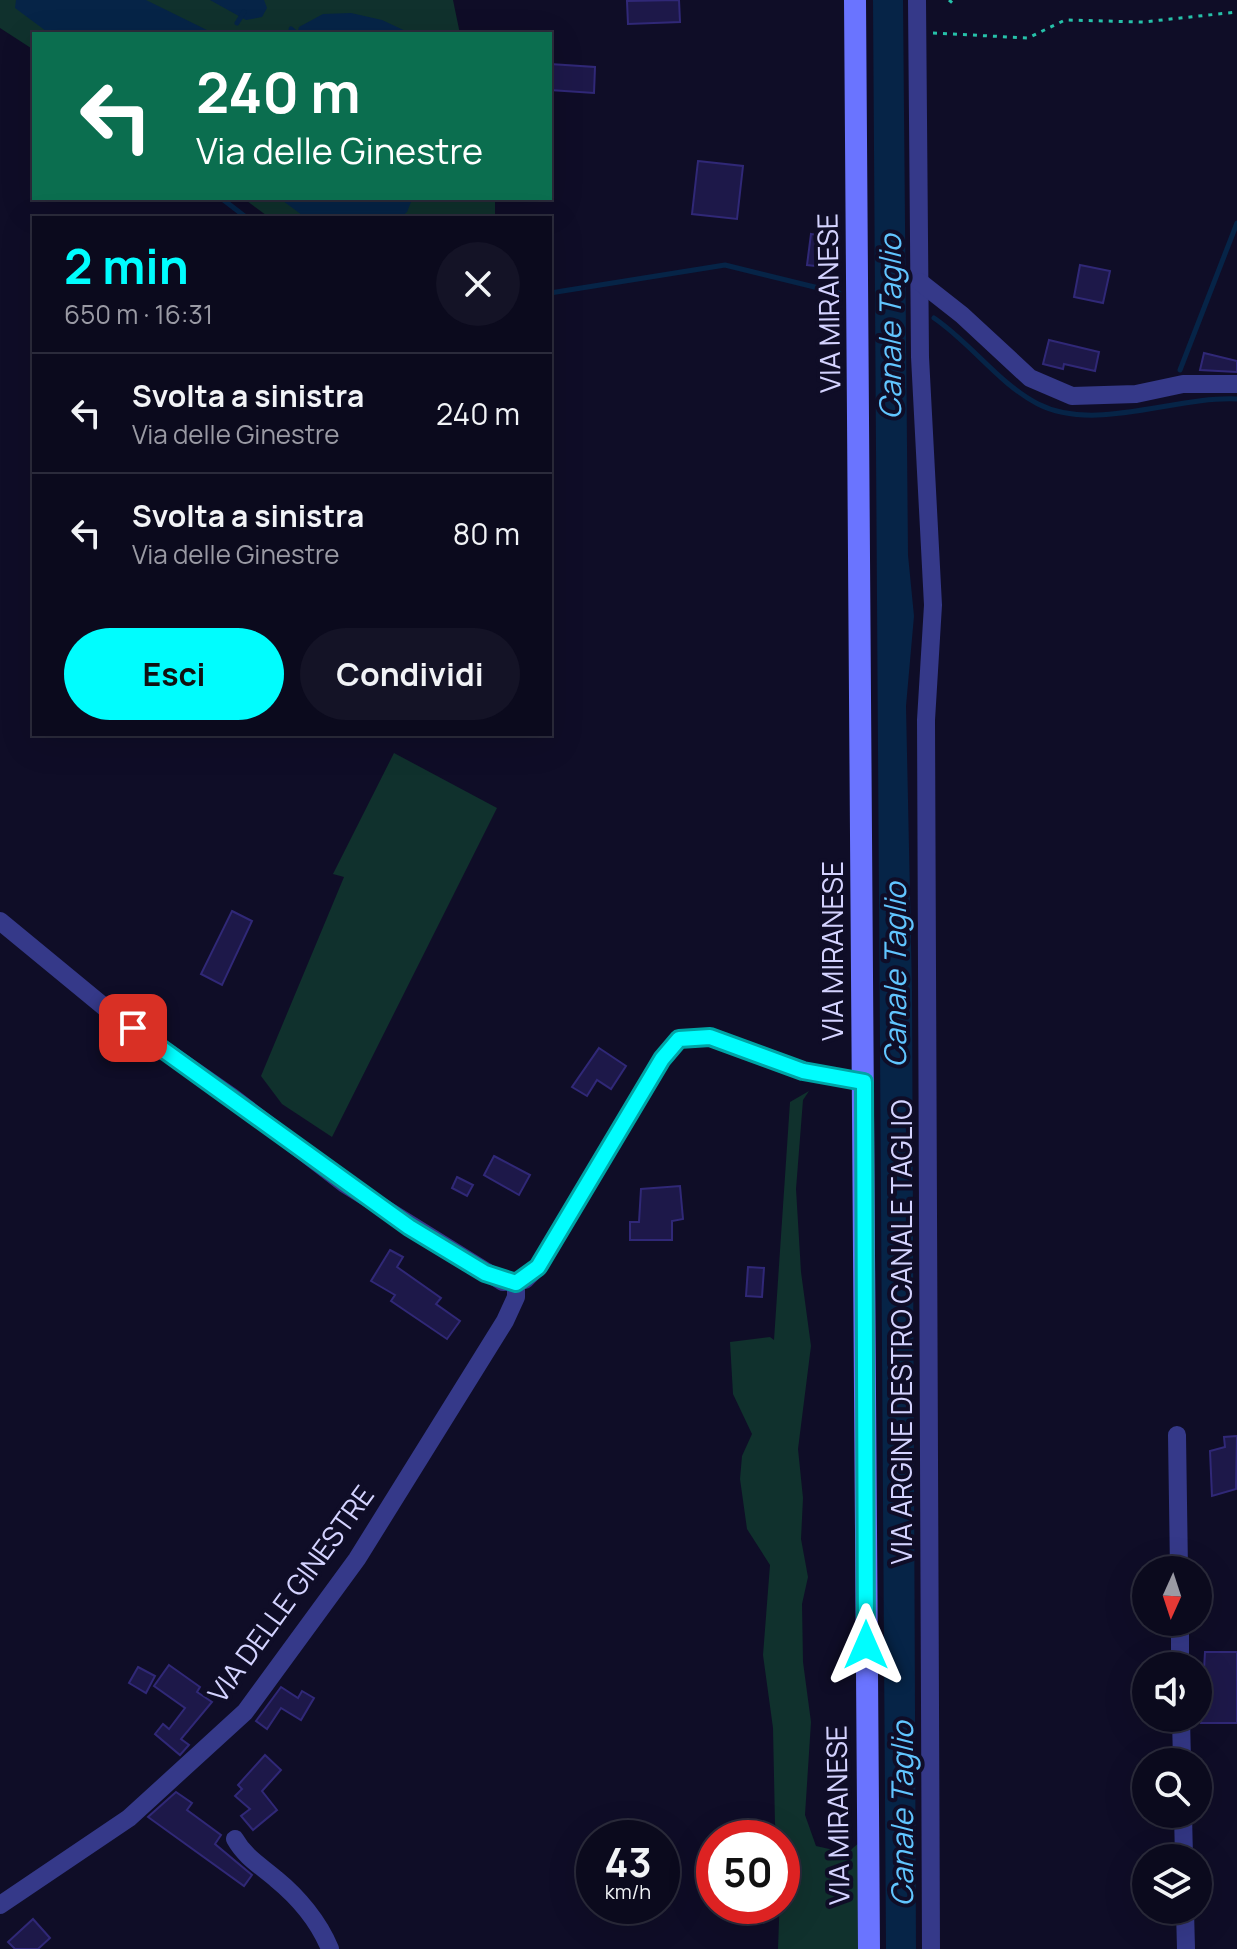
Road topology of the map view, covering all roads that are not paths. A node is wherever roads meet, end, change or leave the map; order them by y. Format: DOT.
graph roads {
  1 [pos="855,0"];
  2 [pos="917,0"];
  3 [pos="920,282"];
  4 [pos="1237,384"];
  5 [pos="0,921"];
  6 [pos="864,1082"];
  7 [pos="516,1283"];
  8 [pos="1177,1435"];
  9 [pos="1179,1556"];
  10 [pos="235,1839"];
  11 [pos="0,1905"];
  12 [pos="1185,1924"];
  13 [pos="330,1949"];
  14 [pos="869,1949"];
  15 [pos="931,1949"];
  16 [pos="1186,1949"];
  1 -- 6 [label="main road, VIA MIRANESE"];
  2 -- 3 [label="street, VIA ARGINE DESTRO CANALE TAGLIO"];
  3 -- 4 [label="street"];
  3 -- 15 [label="street, VIA ARGINE DESTRO CANALE TAGLIO"];
  5 -- 7 [label="street"];
  6 -- 7 [label="street"];
  6 -- 14 [label="main road, VIA MIRANESE"];
  7 -- 11 [label="street, VIA DELLE GINESTRE"];
  8 -- 9 [label="street"];
  10 -- 13 [label="street"];
  12 -- 16 [label="street"];
}
